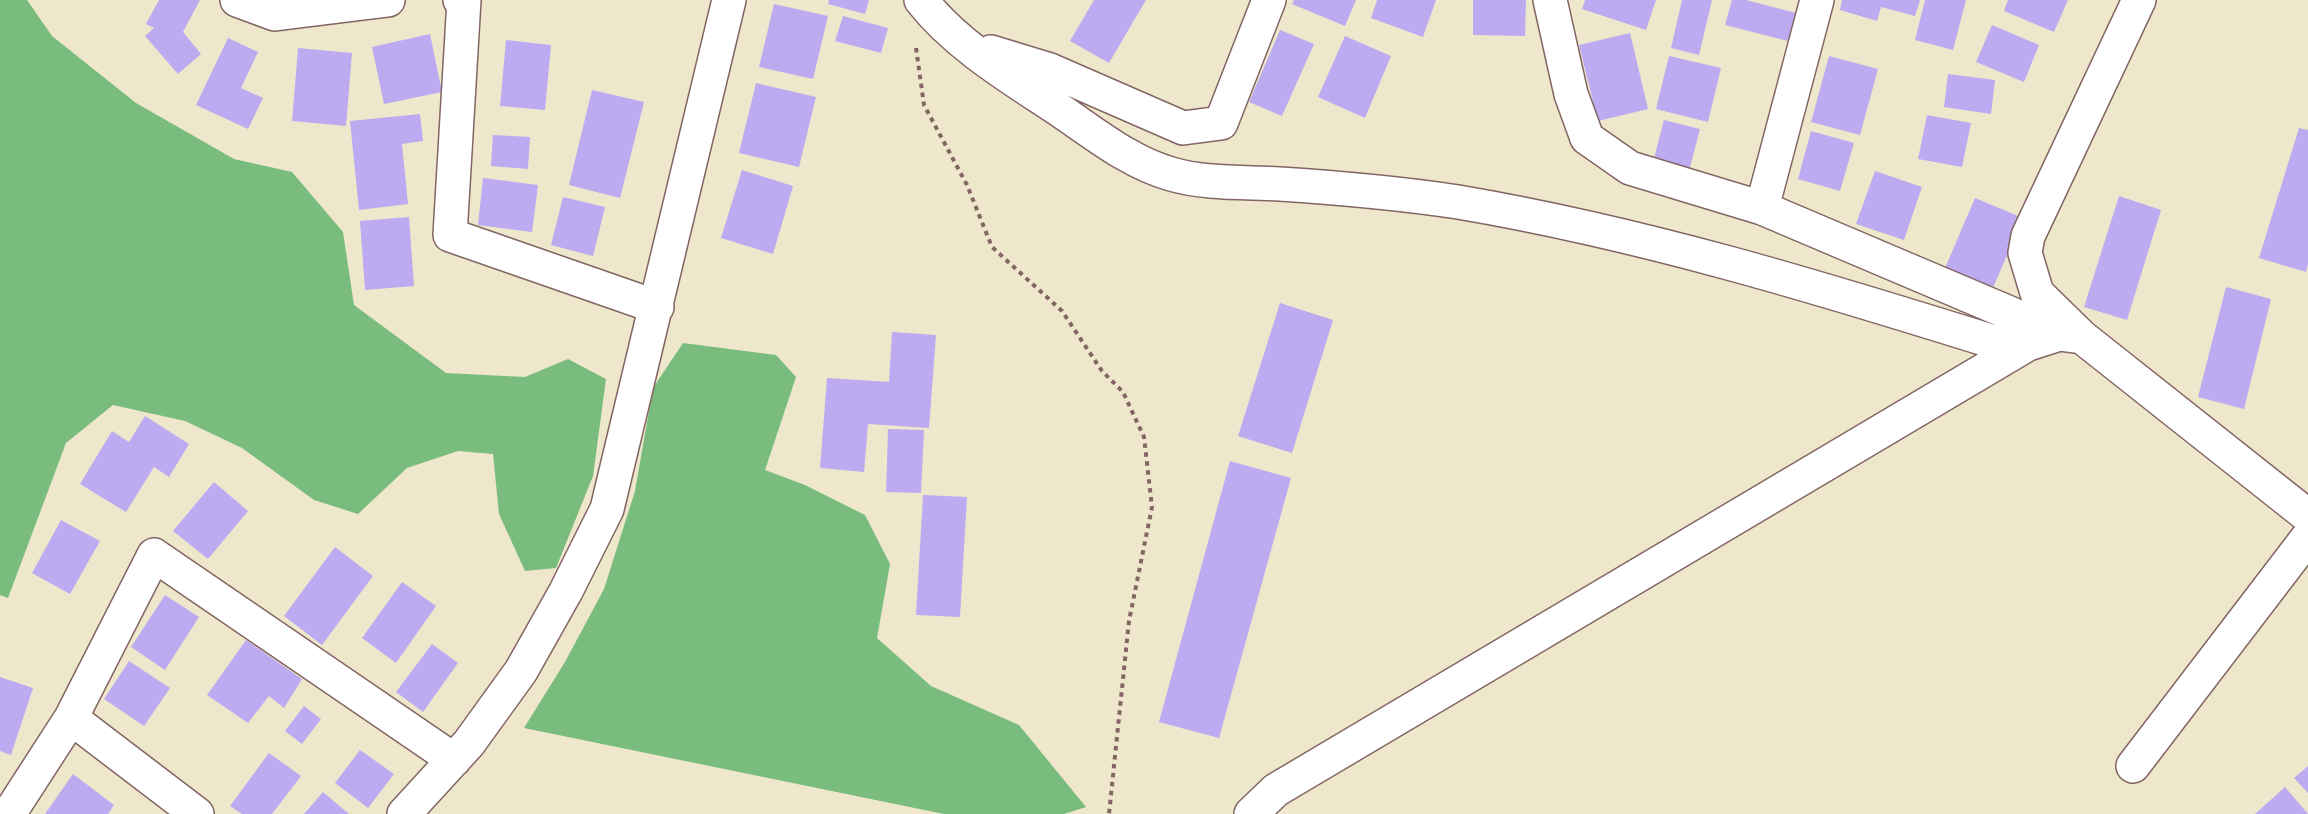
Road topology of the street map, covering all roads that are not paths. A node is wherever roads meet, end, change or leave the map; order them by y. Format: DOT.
graph roads {
  1 [pos="237,0"];
  2 [pos="388,0"];
  3 [pos="463,0"];
  4 [pos="729,0"];
  5 [pos="921,0"];
  6 [pos="1269,0"];
  7 [pos="1550,0"];
  8 [pos="1817,0"];
  9 [pos="2139,0"];
  10 [pos="969,45"];
  11 [pos="1762,208"];
  12 [pos="657,307"];
  13 [pos="2071,336"];
  14 [pos="2028,344"];
  15 [pos="2308,516"];
  16 [pos="2308,537"];
  17 [pos="71,718"];
  18 [pos="454,760"];
  19 [pos="2133,766"];
  20 [pos="9,814"];
  21 [pos="197,814"];
  22 [pos="404,814"];
  23 [pos="1251,814"];
  1 -- 2 [label="street"];
  3 -- 12 [label="street"];
  4 -- 12 [label="street"];
  5 -- 10 [label="street"];
  6 -- 10 [label="street"];
  7 -- 11 [label="street"];
  8 -- 11 [label="street"];
  9 -- 13 [label="street"];
  10 -- 14 [label="street"];
  11 -- 13 [label="street"];
  12 -- 18 [label="street"];
  13 -- 14 [label="street"];
  13 -- 15 [label="street"];
  14 -- 23 [label="street"];
  16 -- 19 [label="street"];
  17 -- 18 [label="street"];
  17 -- 20 [label="street"];
  17 -- 21 [label="street"];
  18 -- 22 [label="street"];
}
